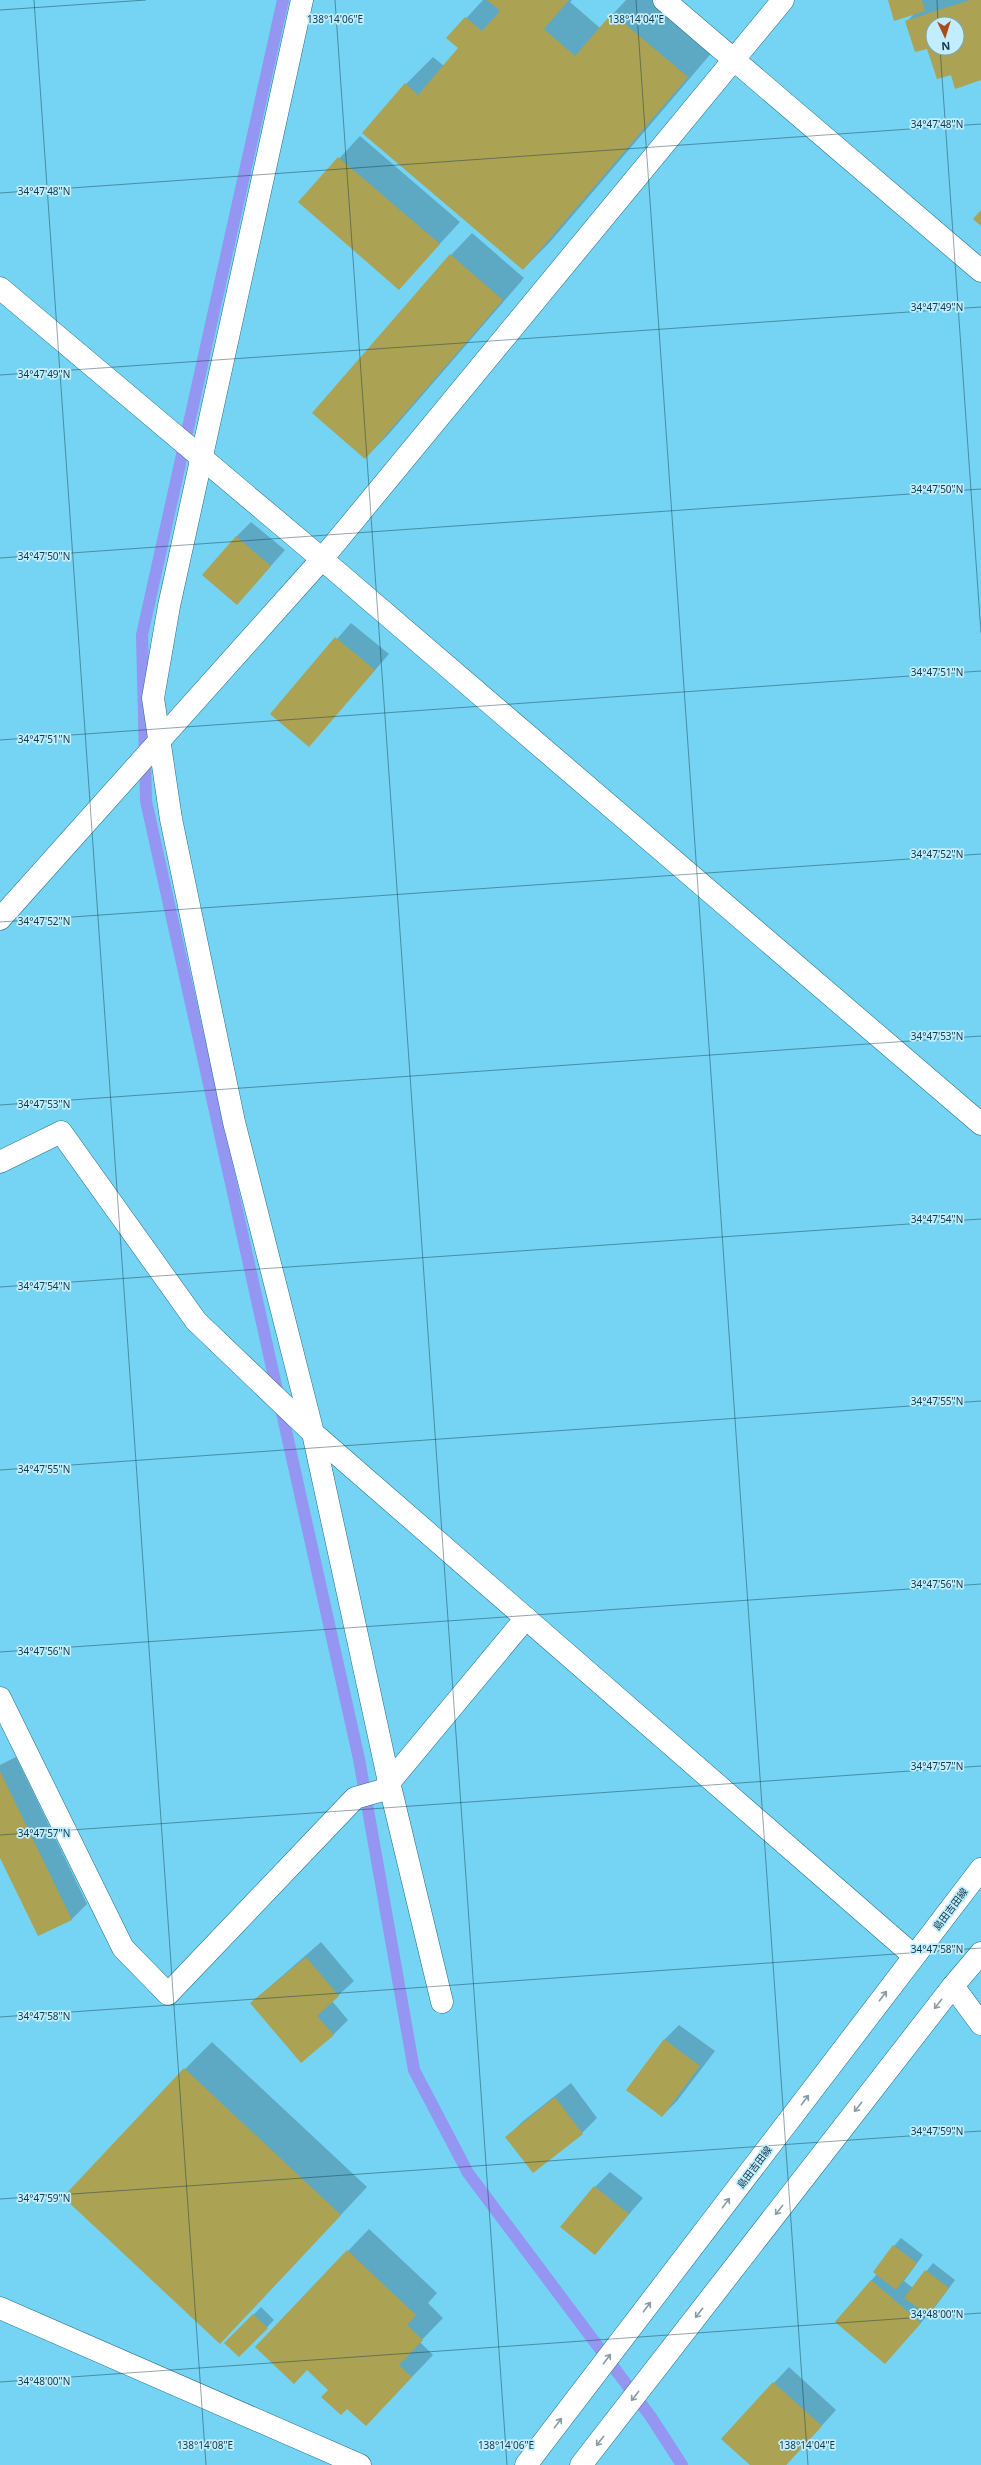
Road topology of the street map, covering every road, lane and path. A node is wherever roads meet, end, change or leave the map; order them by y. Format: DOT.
graph roads {
  1 [pos="302,0"];
  2 [pos="664,0"];
  3 [pos="783,0"];
  4 [pos="733,59"];
  5 [pos="981,271"];
  6 [pos="0,288"];
  7 [pos="200,456"];
  8 [pos="322,559"];
  9 [pos="159,742"];
  10 [pos="0,919"];
  11 [pos="981,1124"];
  12 [pos="0,1162"];
  13 [pos="310,1430"];
  14 [pos="526,1618"];
  15 [pos="0,1698"];
  16 [pos="386,1786"];
  17 [pos="981,1869"];
  18 [pos="981,1953"];
  19 [pos="914,1956"];
  20 [pos="952,1986"];
  21 [pos="442,2002"];
  22 [pos="981,2024"];
  23 [pos="0,2308"];
  24 [pos="360,2465"];
  25 [pos="526,2465"];
  26 [pos="581,2465"];
  1 -- 7 [label="street"];
  2 -- 4 [label="street"];
  3 -- 4 [label="street"];
  4 -- 5 [label="street"];
  4 -- 8 [label="street"];
  6 -- 7 [label="street"];
  7 -- 8 [label="street"];
  7 -- 9 [label="street"];
  8 -- 9 [label="street"];
  8 -- 11 [label="street"];
  9 -- 10 [label="street"];
  9 -- 13 [label="street"];
  12 -- 13 [label="street"];
  13 -- 14 [label="street"];
  13 -- 16 [label="street"];
  14 -- 16 [label="street"];
  14 -- 19 [label="street"];
  15 -- 16 [label="street"];
  16 -- 21 [label="street"];
  17 -- 19 [label="street, 島田吉田線"];
  18 -- 20 [label="street"];
  25 -- 19 [label="street, 島田吉田線, one-way"];
  20 -- 22 [label="street"];
  20 -- 26 [label="street, one-way"];
  23 -- 24 [label="street"];
}
